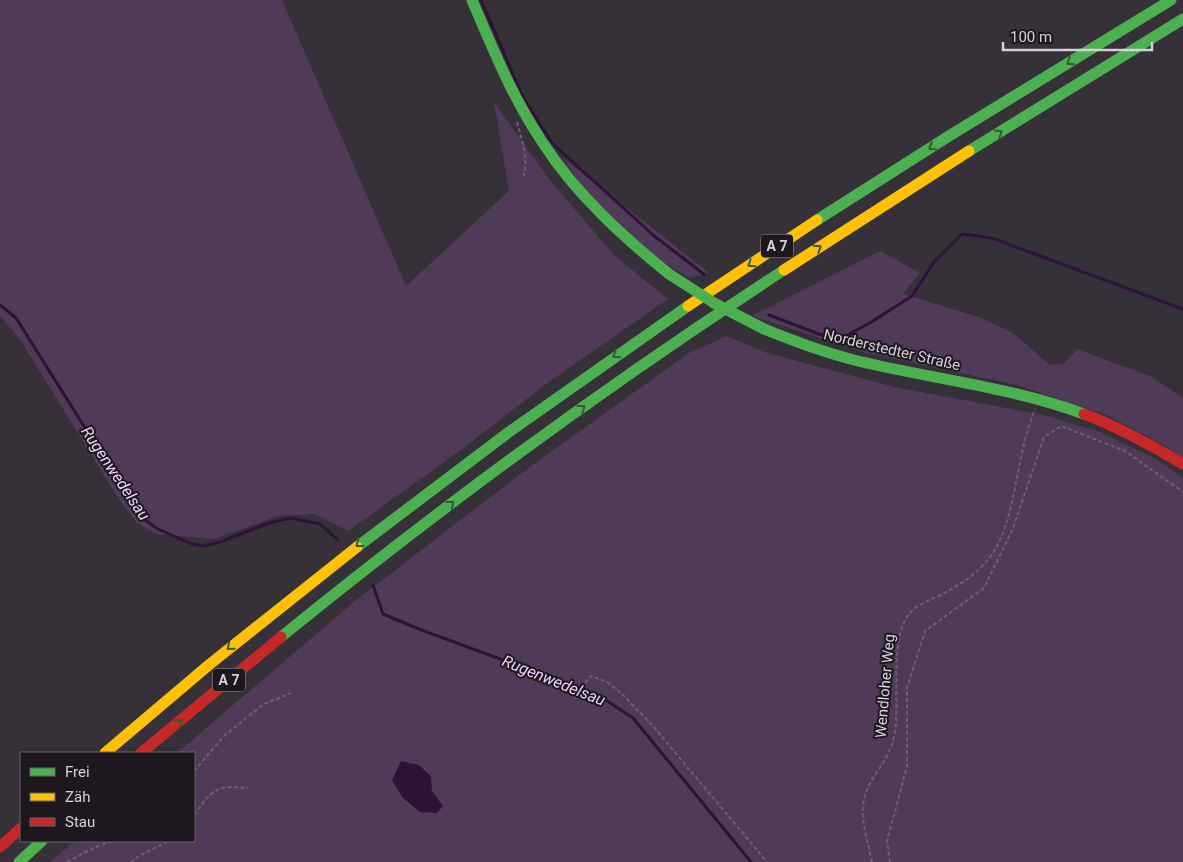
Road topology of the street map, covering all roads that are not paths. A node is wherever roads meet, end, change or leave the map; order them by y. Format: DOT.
graph roads {
  1 [pos="472,0"];
  2 [pos="1171,0"];
  3 [pos="1183,19"];
  4 [pos="1183,464"];
  5 [pos="106,752"];
  6 [pos="142,752"];
  7 [pos="20,829"];
  8 [pos="41,842"];
  9 [pos="0,847"];
  10 [pos="19,862"];
  1 -- 4 [label="main road, Norderstedter Straße, bridge"];
  2 -- 5 [label="main road, A 7, one-way"];
  6 -- 3 [label="main road, A 7, one-way"];
  7 -- 9 [label="main road"];
  8 -- 10 [label="main road"];
}
